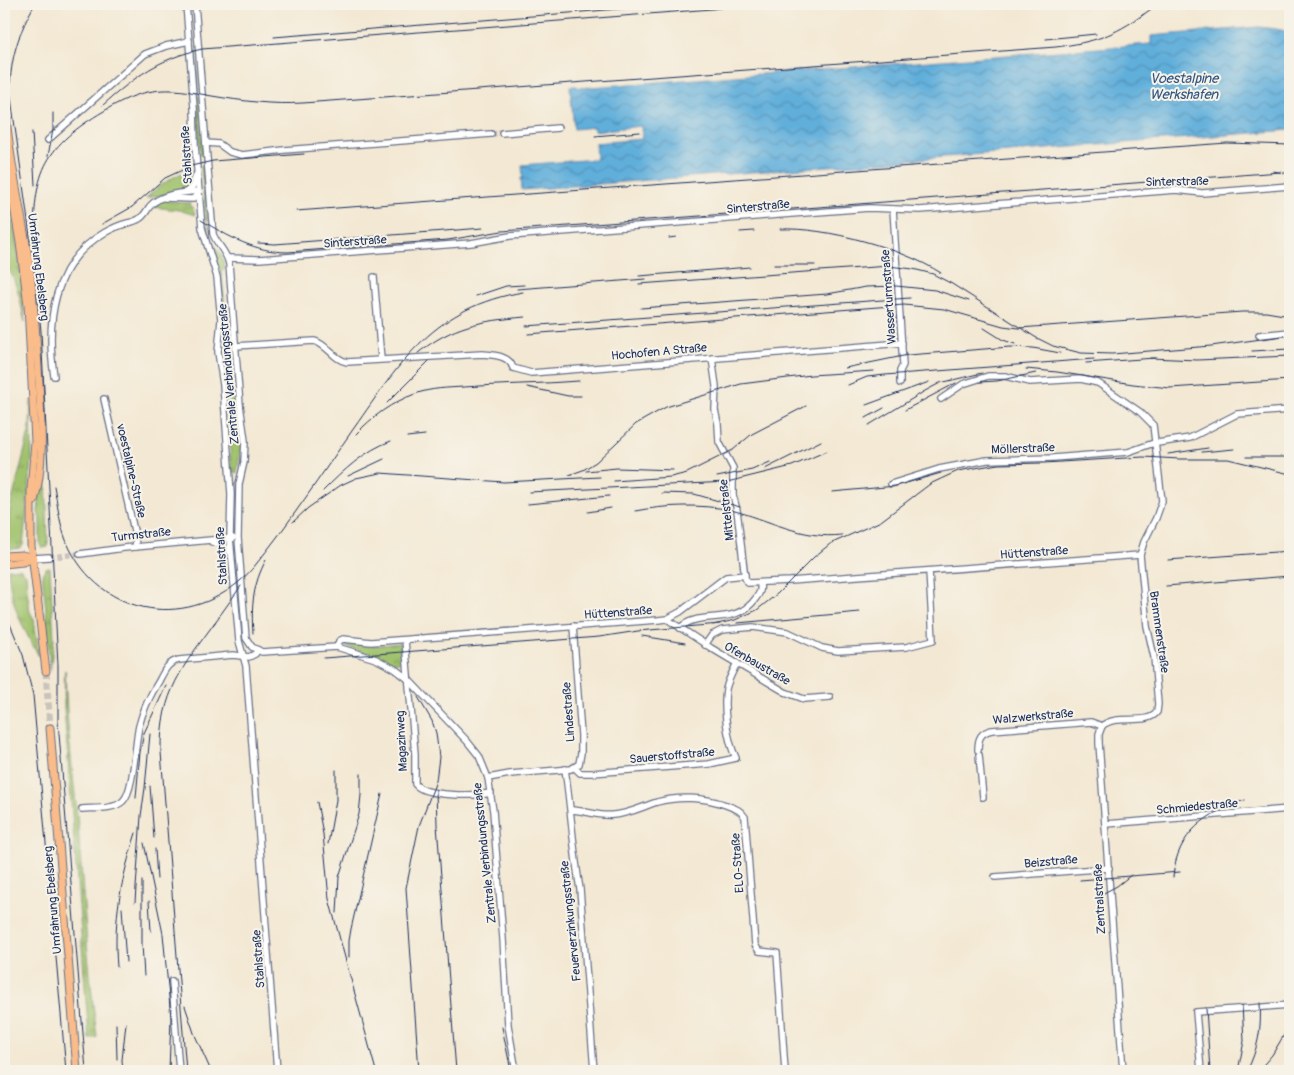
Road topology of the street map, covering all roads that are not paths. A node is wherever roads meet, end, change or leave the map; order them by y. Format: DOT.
graph roads {
  1 [pos="4,4"];
  2 [pos="186,4"];
  3 [pos="195,4"];
  4 [pos="4,18"];
  5 [pos="189,41"];
  6 [pos="4,87"];
  7 [pos="558,128"];
  8 [pos="502,133"];
  9 [pos="491,134"];
  10 [pos="48,140"];
  11 [pos="206,143"];
  12 [pos="4,146"];
  13 [pos="197,168"];
  14 [pos="1290,186"];
  15 [pos="199,193"];
  16 [pos="185,196"];
  17 [pos="893,209"];
  18 [pos="200,215"];
  19 [pos="228,258"];
  20 [pos="374,277"];
  21 [pos="1290,332"];
  22 [pos="1259,335"];
  23 [pos="902,343"];
  24 [pos="236,346"];
  25 [pos="712,358"];
  26 [pos="381,359"];
  27 [pos="54,376"];
  28 [pos="900,383"];
  29 [pos="104,399"];
  30 [pos="941,399"];
  31 [pos="1290,410"];
  32 [pos="1156,443"];
  33 [pos="891,484"];
  34 [pos="32,509"];
  35 [pos="230,538"];
  36 [pos="238,538"];
  37 [pos="205,541"];
  38 [pos="136,547"];
  39 [pos="80,554"];
  40 [pos="231,554"];
  41 [pos="1140,555"];
  42 [pos="4,556"];
  43 [pos="49,557"];
  44 [pos="33,558"];
  45 [pos="4,564"];
  46 [pos="928,571"];
  47 [pos="744,575"];
  48 [pos="760,583"];
  49 [pos="667,618"];
  50 [pos="573,626"];
  51 [pos="680,628"];
  52 [pos="405,640"];
  53 [pos="705,645"];
  54 [pos="337,647"];
  55 [pos="258,650"];
  56 [pos="243,656"];
  57 [pos="737,664"];
  58 [pos="46,671"];
  59 [pos="408,679"];
  60 [pos="830,697"];
  61 [pos="1102,726"];
  62 [pos="50,728"];
  63 [pos="574,768"];
  64 [pos="565,769"];
  65 [pos="488,778"];
  66 [pos="491,793"];
  67 [pos="982,797"];
  68 [pos="82,809"];
  69 [pos="1290,809"];
  70 [pos="571,810"];
  71 [pos="1106,824"];
  72 [pos="1109,868"];
  73 [pos="995,877"];
  74 [pos="172,981"];
  75 [pos="1290,1005"];
  76 [pos="77,1071"];
  77 [pos="179,1071"];
  78 [pos="277,1071"];
  79 [pos="516,1071"];
  80 [pos="594,1071"];
  81 [pos="784,1071"];
  82 [pos="1123,1071"];
  83 [pos="1201,1071"];
  1 -- 4 [label="main road"];
  2 -- 5 [label="street, Stahlstraße"];
  3 -- 11 [label="street, Zentrale Verbindungsstraße"];
  5 -- 10 [label="street"];
  5 -- 13 [label="street, Stahlstraße"];
  6 -- 34 [label="main road, Umfahrung Ebelsberg"];
  7 -- 8 [label="street"];
  9 -- 11 [label="street"];
  11 -- 19 [label="street, Zentrale Verbindungsstraße"];
  12 -- 34 [label="main road, Umfahrung Ebelsberg"];
  13 -- 15 [label="street, Stahlstraße"];
  13 -- 16 [label="street"];
  14 -- 17 [label="street, Sinterstraße"];
  15 -- 16 [label="street"];
  15 -- 18 [label="street, Stahlstraße"];
  16 -- 18 [label="street"];
  16 -- 27 [label="street"];
  17 -- 19 [label="street, Sinterstraße"];
  17 -- 23 [label="street, Wasserturmstraße"];
  18 -- 35 [label="street, Stahlstraße"];
  19 -- 24 [label="street, Zentrale Verbindungsstraße"];
  20 -- 26 [label="street"];
  21 -- 22 [label="street"];
  23 -- 25 [label="street, Hochofen A Straße"];
  23 -- 28 [label="street, Wasserturmstraße"];
  24 -- 26 [label="street, Hochofen A Straße"];
  24 -- 36 [label="street, Zentrale Verbindungsstraße"];
  25 -- 26 [label="street, Hochofen A Straße"];
  25 -- 47 [label="street, Mittelstraße"];
  29 -- 38 [label="street, voestalpine-Straße"];
  30 -- 32 [label="street, Brammenstraße"];
  31 -- 32 [label="street, Möllerstraße"];
  32 -- 33 [label="street, Möllerstraße"];
  32 -- 41 [label="street, Brammenstraße"];
  34 -- 44 [label="main road, Umfahrung Ebelsberg"];
  35 -- 36 [label="street, Turmstraße"];
  35 -- 37 [label="street, Turmstraße"];
  35 -- 40 [label="street, Stahlstraße"];
  36 -- 55 [label="street, Zentrale Verbindungsstraße"];
  37 -- 38 [label="street, Turmstraße"];
  37 -- 40 [label="street, Turmstraße"];
  38 -- 39 [label="street, Turmstraße"];
  40 -- 56 [label="street, Stahlstraße"];
  41 -- 46 [label="street, Hüttenstraße"];
  41 -- 61 [label="street, Brammenstraße"];
  42 -- 44 [label="main road"];
  43 -- 44 [label="street"];
  44 -- 45 [label="main road"];
  44 -- 58 [label="main road, Umfahrung Ebelsberg"];
  46 -- 48 [label="street, Hüttenstraße"];
  46 -- 53 [label="street"];
  47 -- 48 [label="street"];
  47 -- 49 [label="street"];
  48 -- 51 [label="street"];
  49 -- 50 [label="street, Hüttenstraße"];
  49 -- 51 [label="street, Hüttenstraße"];
  50 -- 52 [label="street, Hüttenstraße"];
  50 -- 63 [label="street, Lindestraße"];
  51 -- 53 [label="street, Ofenbaustraße"];
  52 -- 54 [label="street, Hüttenstraße"];
  52 -- 59 [label="street"];
  53 -- 57 [label="street, Ofenbaustraße"];
  54 -- 55 [label="street, Zentrale Verbindungsstraße"];
  54 -- 59 [label="street, Zentrale Verbindungsstraße"];
  55 -- 56 [label="street"];
  56 -- 68 [label="street"];
  56 -- 78 [label="street, Stahlstraße"];
  57 -- 60 [label="street, Ofenbaustraße"];
  57 -- 63 [label="street, Sauerstoffstraße"];
  59 -- 65 [label="street, Zentrale Verbindungsstraße"];
  59 -- 66 [label="street, Magazinweg"];
  61 -- 67 [label="street, Walzwerkstraße"];
  61 -- 71 [label="street, Zentralstraße"];
  62 -- 76 [label="main road, Umfahrung Ebelsberg"];
  63 -- 64 [label="street"];
  64 -- 65 [label="street"];
  64 -- 70 [label="street, Feuerverzinkungsstraße"];
  65 -- 66 [label="street, Zentrale Verbindungsstraße"];
  66 -- 79 [label="street, Zentrale Verbindungsstraße"];
  69 -- 71 [label="street, Schmiedestraße"];
  70 -- 80 [label="street, Feuerverzinkungsstraße"];
  70 -- 81 [label="street, ELO-Straße"];
  71 -- 72 [label="street, Zentralstraße"];
  72 -- 73 [label="street, Beizstraße"];
  72 -- 82 [label="street, Zentralstraße"];
  74 -- 77 [label="street"];
  75 -- 83 [label="street"];
}
